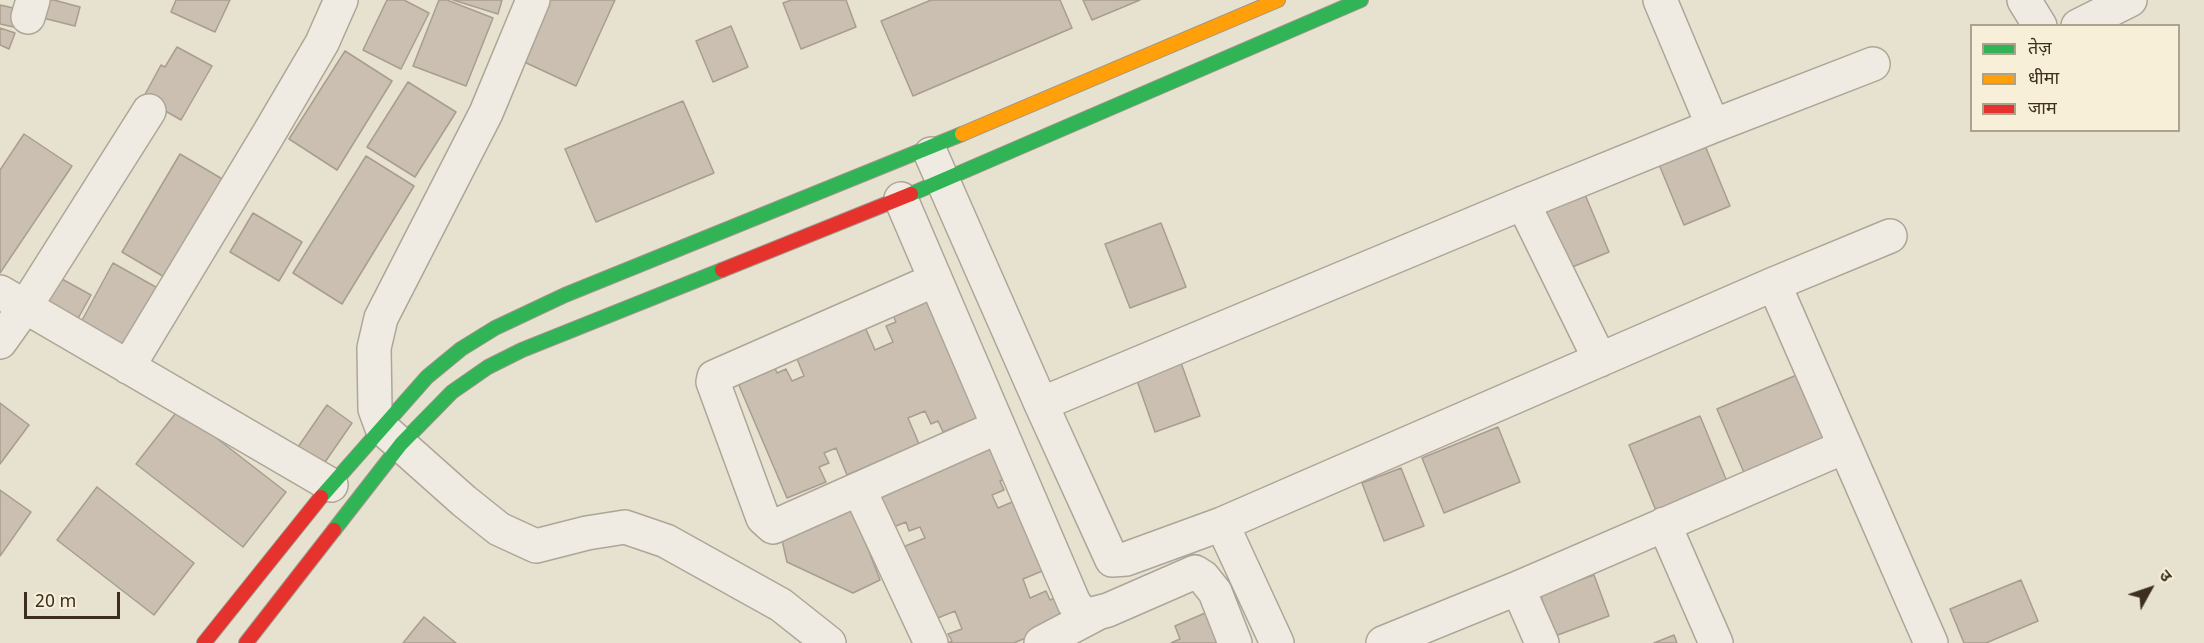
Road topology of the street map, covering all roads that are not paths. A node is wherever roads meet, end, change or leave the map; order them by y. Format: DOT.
graph roads {
  1 [pos="341,0"];
  2 [pos="533,0"];
  3 [pos="1278,0"];
  4 [pos="1361,0"];
  5 [pos="1660,0"];
  6 [pos="2024,0"];
  7 [pos="2130,0"];
  8 [pos="2039,24"];
  9 [pos="2082,24"];
  10 [pos="1873,64"];
  11 [pos="149,111"];
  12 [pos="1713,126"];
  13 [pos="929,148"];
  14 [pos="943,181"];
  15 [pos="901,199"];
  16 [pos="1523,203"];
  17 [pos="1890,236"];
  18 [pos="935,280"];
  19 [pos="1774,284"];
  20 [pos="13,300"];
  21 [pos="0,342"];
  22 [pos="1600,360"];
  23 [pos="129,367"];
  24 [pos="1041,404"];
  25 [pos="998,427"];
  26 [pos="391,436"];
  27 [pos="1844,447"];
  28 [pos="331,485"];
  29 [pos="859,489"];
  30 [pos="1222,524"];
  31 [pos="1664,524"];
  32 [pos="1518,588"];
  33 [pos="1098,613"];
  34 [pos="204,643"];
  35 [pos="246,643"];
  36 [pos="829,643"];
  37 [pos="931,643"];
  38 [pos="1041,643"];
  39 [pos="1235,643"];
  40 [pos="1277,643"];
  41 [pos="1383,643"];
  42 [pos="1542,643"];
  43 [pos="1716,643"];
  44 [pos="1930,643"];
  1 -- 23 [label="street"];
  2 -- 26 [label="street"];
  3 -- 13 [label="street"];
  4 -- 14 [label="street"];
  5 -- 12 [label="street"];
  6 -- 8 [label="street"];
  7 -- 9 [label="street"];
  10 -- 12 [label="street"];
  11 -- 20 [label="street"];
  12 -- 16 [label="street"];
  13 -- 14 [label="street"];
  13 -- 26 [label="street"];
  14 -- 15 [label="street"];
  14 -- 24 [label="street"];
  15 -- 18 [label="street"];
  15 -- 26 [label="street"];
  16 -- 22 [label="street"];
  16 -- 24 [label="street"];
  17 -- 19 [label="street"];
  18 -- 25 [label="street"];
  18 -- 29 [label="street"];
  19 -- 22 [label="street"];
  19 -- 27 [label="street"];
  20 -- 21 [label="street"];
  20 -- 23 [label="street"];
  22 -- 30 [label="street"];
  23 -- 28 [label="street"];
  24 -- 30 [label="street"];
  25 -- 29 [label="street"];
  25 -- 33 [label="street"];
  26 -- 28 [label="street"];
  26 -- 35 [label="street"];
  26 -- 36 [label="street"];
  27 -- 31 [label="street"];
  27 -- 44 [label="street"];
  28 -- 34 [label="street"];
  29 -- 37 [label="street"];
  30 -- 40 [label="street"];
  31 -- 32 [label="street"];
  31 -- 43 [label="street"];
  32 -- 41 [label="street"];
  32 -- 42 [label="street"];
  33 -- 38 [label="street"];
  33 -- 39 [label="street"];
}
